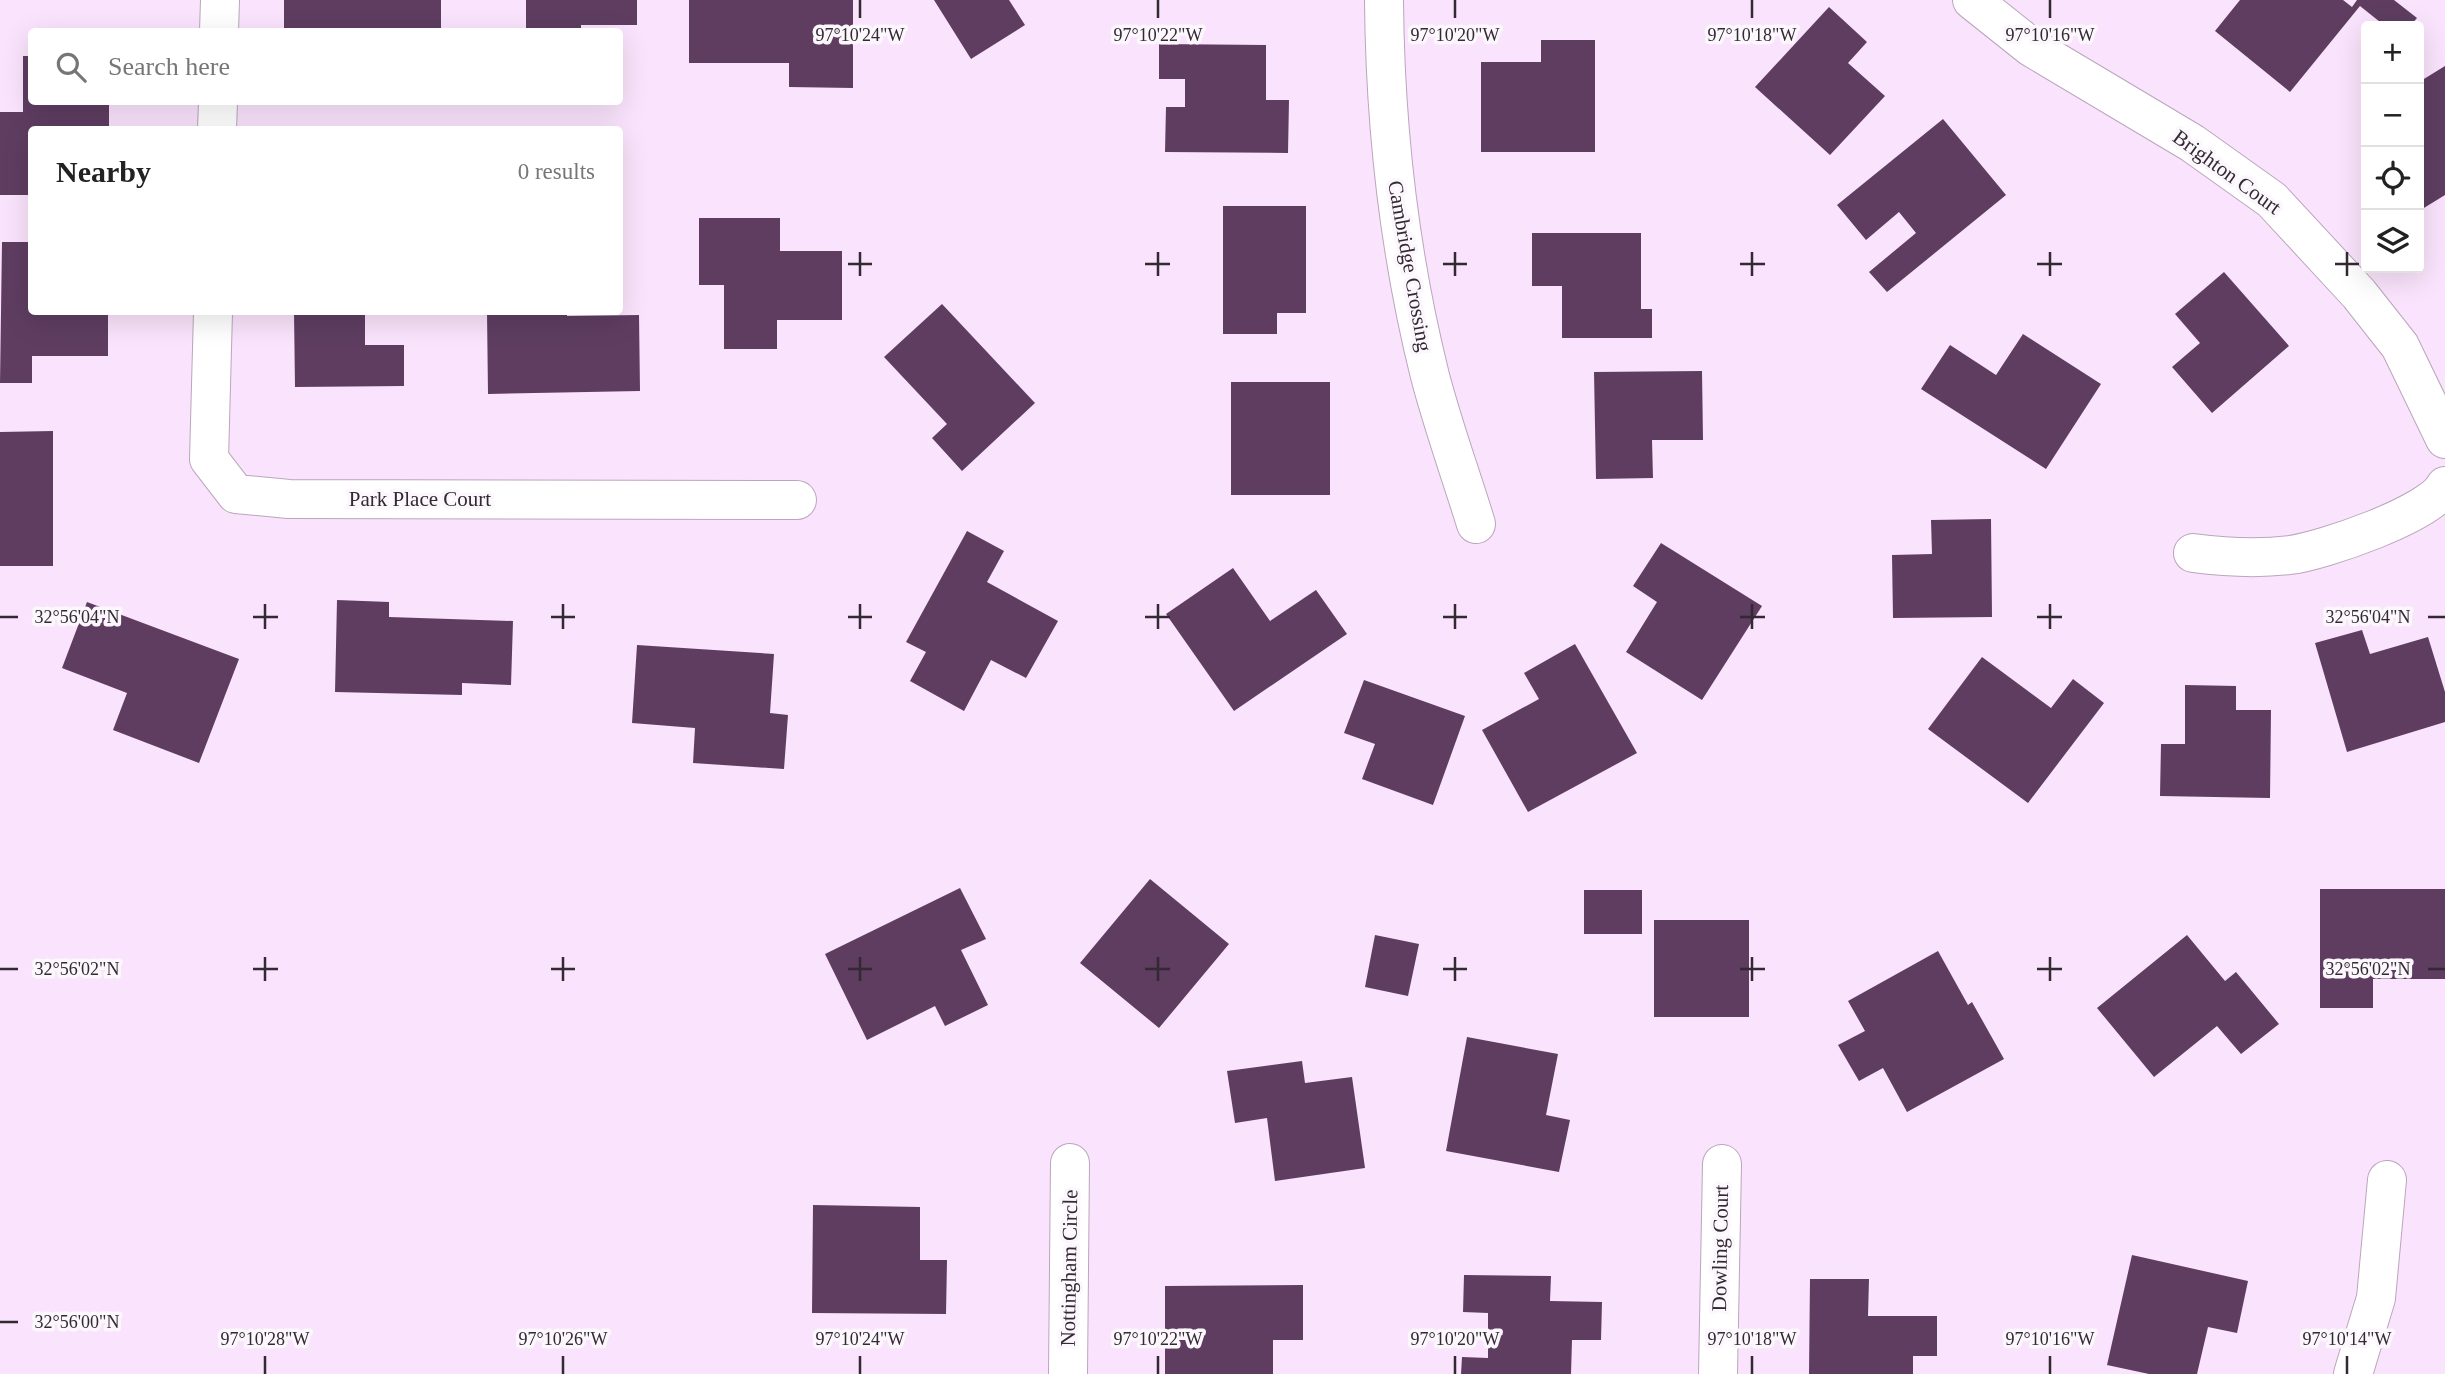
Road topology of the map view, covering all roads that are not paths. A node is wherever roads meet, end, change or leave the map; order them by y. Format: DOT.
graph roads {
  1 [pos="220,0"];
  2 [pos="1384,0"];
  3 [pos="1972,0"];
  4 [pos="219,28"];
  5 [pos="218,105"];
  6 [pos="217,126"];
  7 [pos="212,315"];
  8 [pos="2445,439"];
  9 [pos="2445,486"];
  10 [pos="797,500"];
  11 [pos="1476,524"];
  12 [pos="2193,553"];
  13 [pos="1070,1163"];
  14 [pos="1722,1164"];
  15 [pos="2387,1180"];
  16 [pos="1068,1374"];
  17 [pos="1718,1374"];
  18 [pos="2353,1374"];
  1 -- 4 [label="street"];
  2 -- 11 [label="street, Cambridge Crossing"];
  3 -- 8 [label="street, Brighton Court"];
  5 -- 6 [label="street"];
  7 -- 10 [label="street, Park Place Court"];
  9 -- 12 [label="street"];
  13 -- 16 [label="street, Nottingham Circle"];
  14 -- 17 [label="street, Dowling Court"];
  15 -- 18 [label="street"];
}
